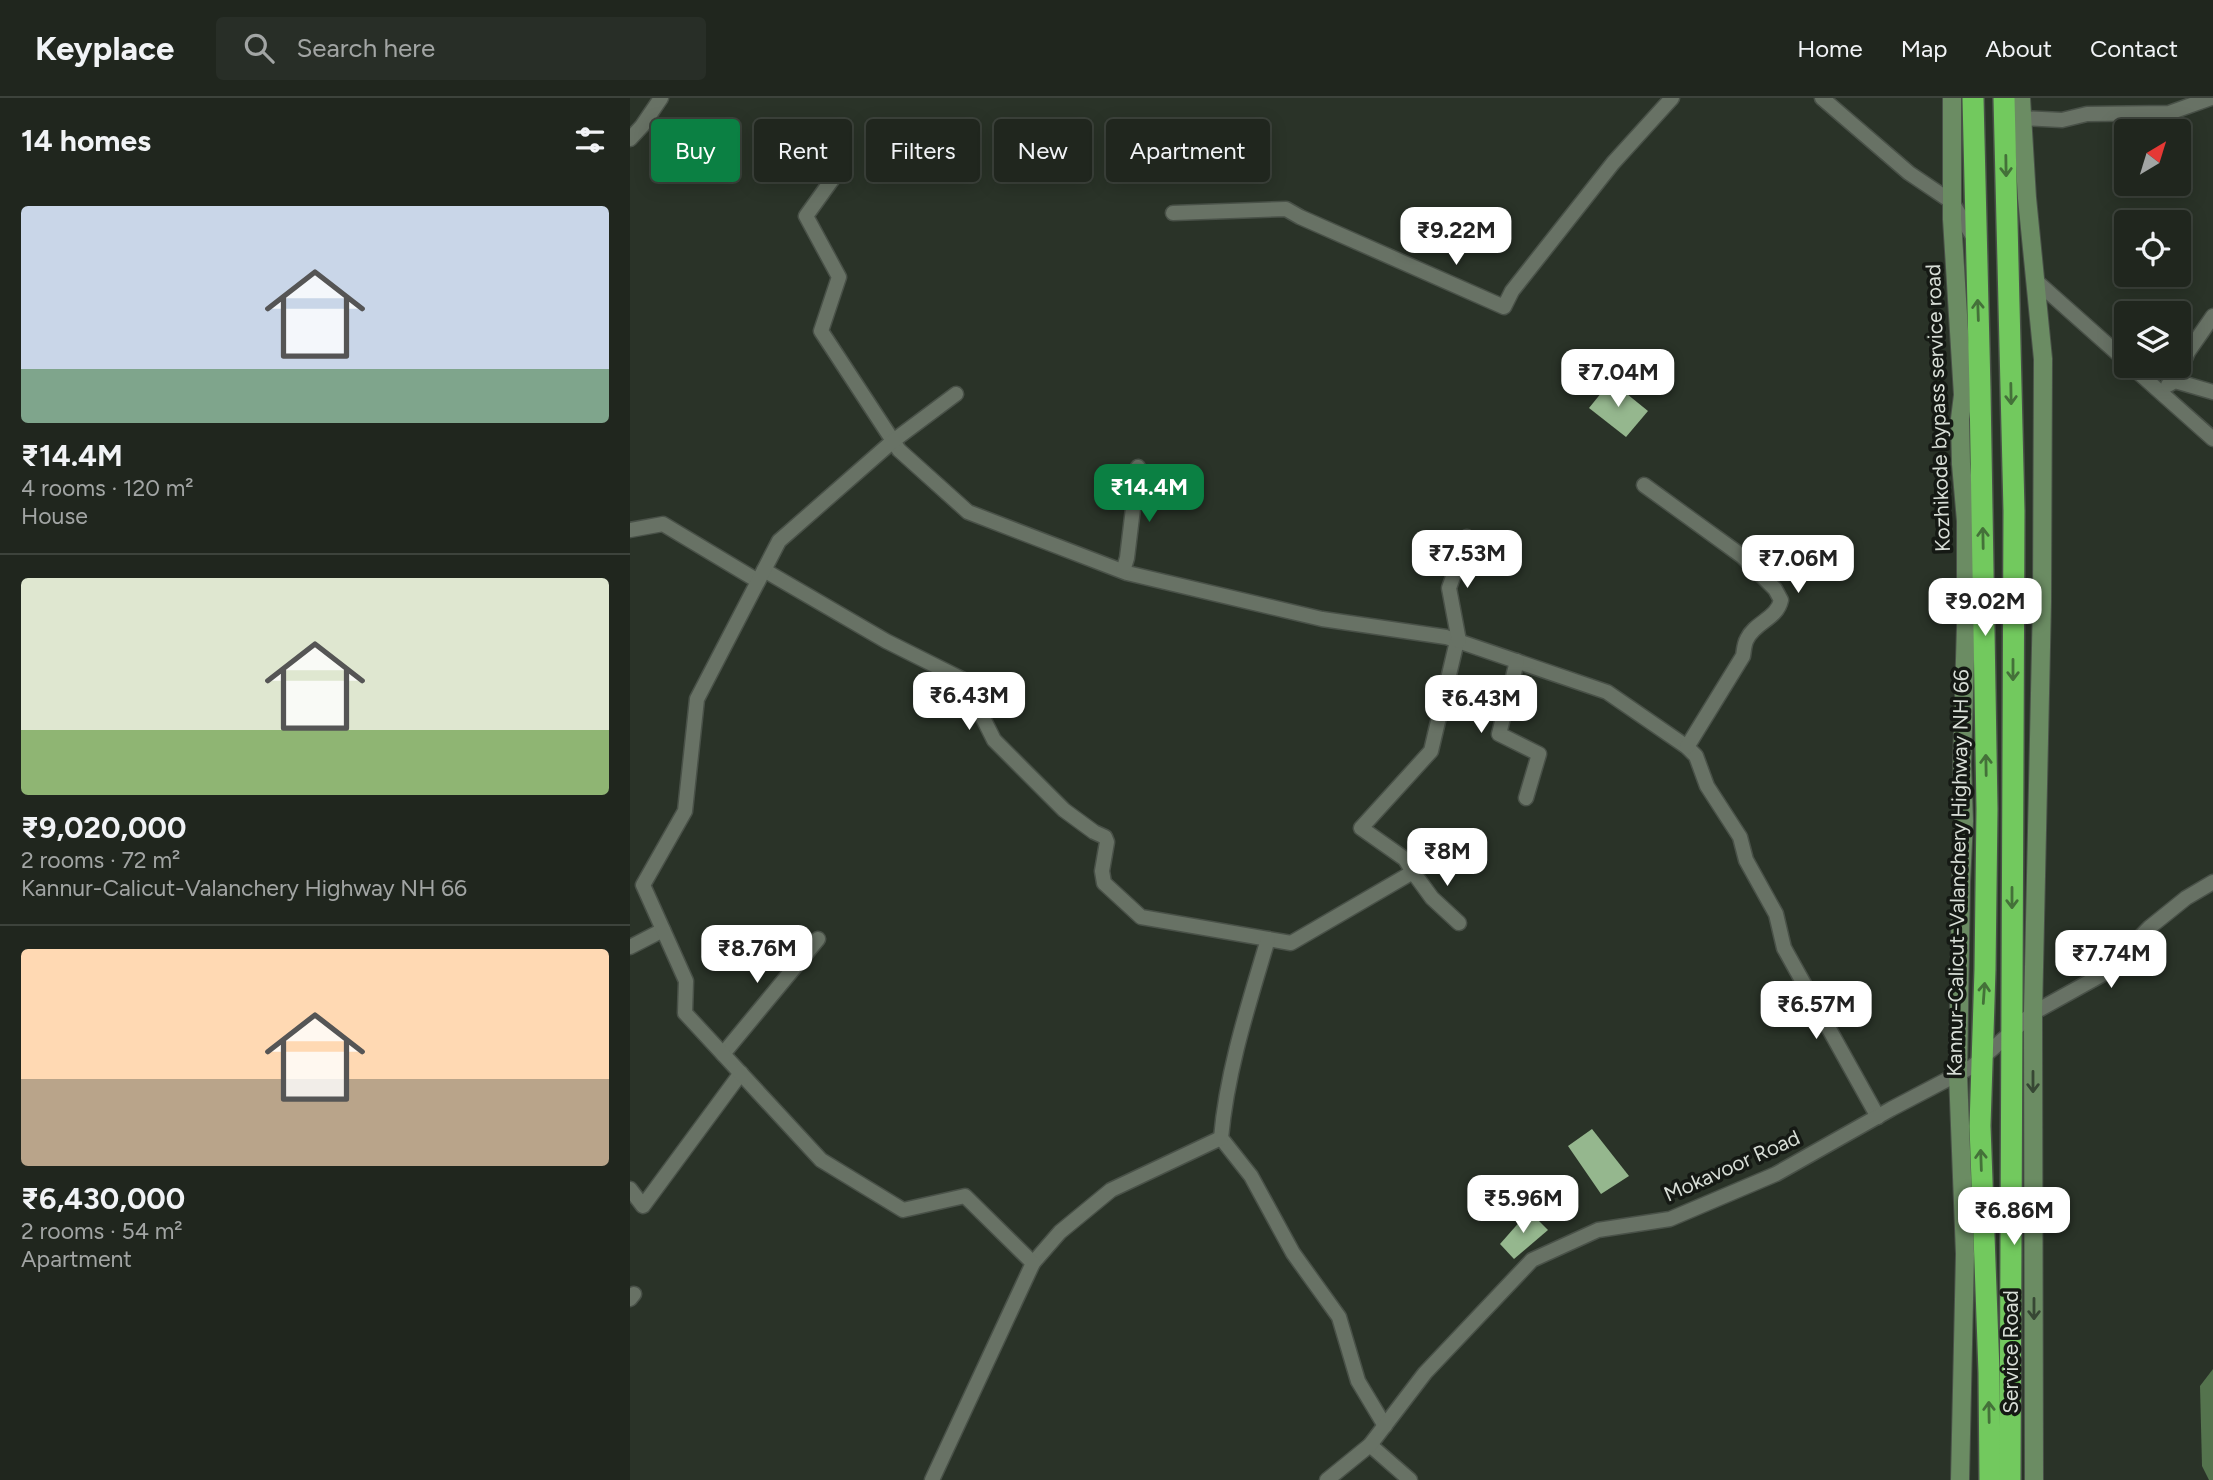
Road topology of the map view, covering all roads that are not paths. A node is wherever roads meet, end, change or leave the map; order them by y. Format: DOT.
graph roads {
  1 [pos="661,98"];
  2 [pos="1672,98"];
  3 [pos="1822,98"];
  4 [pos="1952,98"];
  5 [pos="1973,98"];
  6 [pos="2004,98"];
  7 [pos="2021,98"];
  8 [pos="2211,98"];
  9 [pos="2021,118"];
  10 [pos="630,139"];
  11 [pos="830,182"];
  12 [pos="1952,202"];
  13 [pos="1173,213"];
  14 [pos="1975,241"];
  15 [pos="2035,280"];
  16 [pos="2213,316"];
  17 [pos="2114,350"];
  18 [pos="2144,378"];
  19 [pos="2175,381"];
  20 [pos="2159,391"];
  21 [pos="2213,393"];
  22 [pos="956,394"];
  23 [pos="2213,439"];
  24 [pos="893,441"];
  25 [pos="1138,467"];
  26 [pos="1643,485"];
  27 [pos="630,530"];
  28 [pos="1467,537"];
  29 [pos="1123,572"];
  30 [pos="761,575"];
  31 [pos="1458,641"];
  32 [pos="1517,661"];
  33 [pos="1687,747"];
  34 [pos="1526,798"];
  35 [pos="1413,872"];
  36 [pos="2213,882"];
  37 [pos="1459,923"];
  38 [pos="663,930"];
  39 [pos="818,939"];
  40 [pos="1268,939"];
  41 [pos="630,947"];
  42 [pos="2033,1013"];
  43 [pos="2012,1031"];
  44 [pos="723,1054"];
  45 [pos="1981,1061"];
  46 [pos="741,1073"];
  47 [pos="1958,1074"];
  48 [pos="1878,1117"];
  49 [pos="1221,1138"];
  50 [pos="630,1189"];
  51 [pos="1032,1263"];
  52 [pos="1385,1426"];
  53 [pos="1370,1445"];
  54 [pos="932,1480"];
  55 [pos="1327,1480"];
  56 [pos="1410,1480"];
  57 [pos="1961,1480"];
  58 [pos="1990,1480"];
  59 [pos="2010,1480"];
  60 [pos="2034,1480"];
  1 -- 10 [label="street"];
  2 -- 13 [label="street"];
  3 -- 12 [label="street"];
  4 -- 12 [label="street"];
  5 -- 14 [label="highway, Kannur-Calicut-Valanchery Highway NH 66"];
  6 -- 43 [label="highway, one-way"];
  7 -- 9 [label="street, Service Road"];
  8 -- 9 [label="street"];
  9 -- 15 [label="street, Service Road"];
  11 -- 24 [label="street"];
  12 -- 14 [label="street"];
  12 -- 47 [label="street, Kozhikode bypass service road"];
  45 -- 14 [label="highway, Kannur-Calicut-Valanchery Highway NH 66, one-way"];
  15 -- 17 [label="street"];
  15 -- 42 [label="street, Service Road"];
  16 -- 19 [label="street"];
  18 -- 20 [label="street"];
  19 -- 20 [label="street"];
  19 -- 21 [label="street"];
  20 -- 23 [label="street"];
  22 -- 24 [label="street"];
  24 -- 29 [label="street"];
  24 -- 30 [label="street"];
  25 -- 29 [label="street"];
  26 -- 33 [label="street"];
  27 -- 30 [label="street"];
  28 -- 31 [label="street"];
  29 -- 31 [label="street"];
  30 -- 38 [label="street"];
  30 -- 40 [label="street"];
  31 -- 32 [label="street"];
  31 -- 35 [label="street"];
  32 -- 33 [label="street"];
  32 -- 34 [label="street"];
  33 -- 48 [label="street"];
  35 -- 37 [label="street"];
  35 -- 40 [label="street"];
  36 -- 42 [label="street, Mokavoor Road"];
  38 -- 41 [label="street"];
  38 -- 44 [label="street"];
  39 -- 44 [label="street"];
  40 -- 49 [label="street"];
  42 -- 43 [label="street, Mokavoor Road"];
  42 -- 60 [label="street, Service Road, one-way"];
  43 -- 45 [label="street, Mokavoor Road"];
  43 -- 59 [label="highway"];
  44 -- 46 [label="street"];
  45 -- 47 [label="street, Mokavoor Road"];
  58 -- 45 [label="highway, Kannur-Calicut-Valanchery Highway NH 66, one-way"];
  46 -- 50 [label="street"];
  46 -- 51 [label="street"];
  47 -- 48 [label="street, Mokavoor Road"];
  47 -- 57 [label="street, Kozhikode bypass service road"];
  48 -- 52 [label="street, Mokavoor Road"];
  49 -- 51 [label="street"];
  49 -- 52 [label="street"];
  51 -- 54 [label="street"];
  52 -- 53 [label="street, Mokavoor Road"];
  53 -- 55 [label="street, Mokavoor Road"];
  53 -- 56 [label="street"];
}
